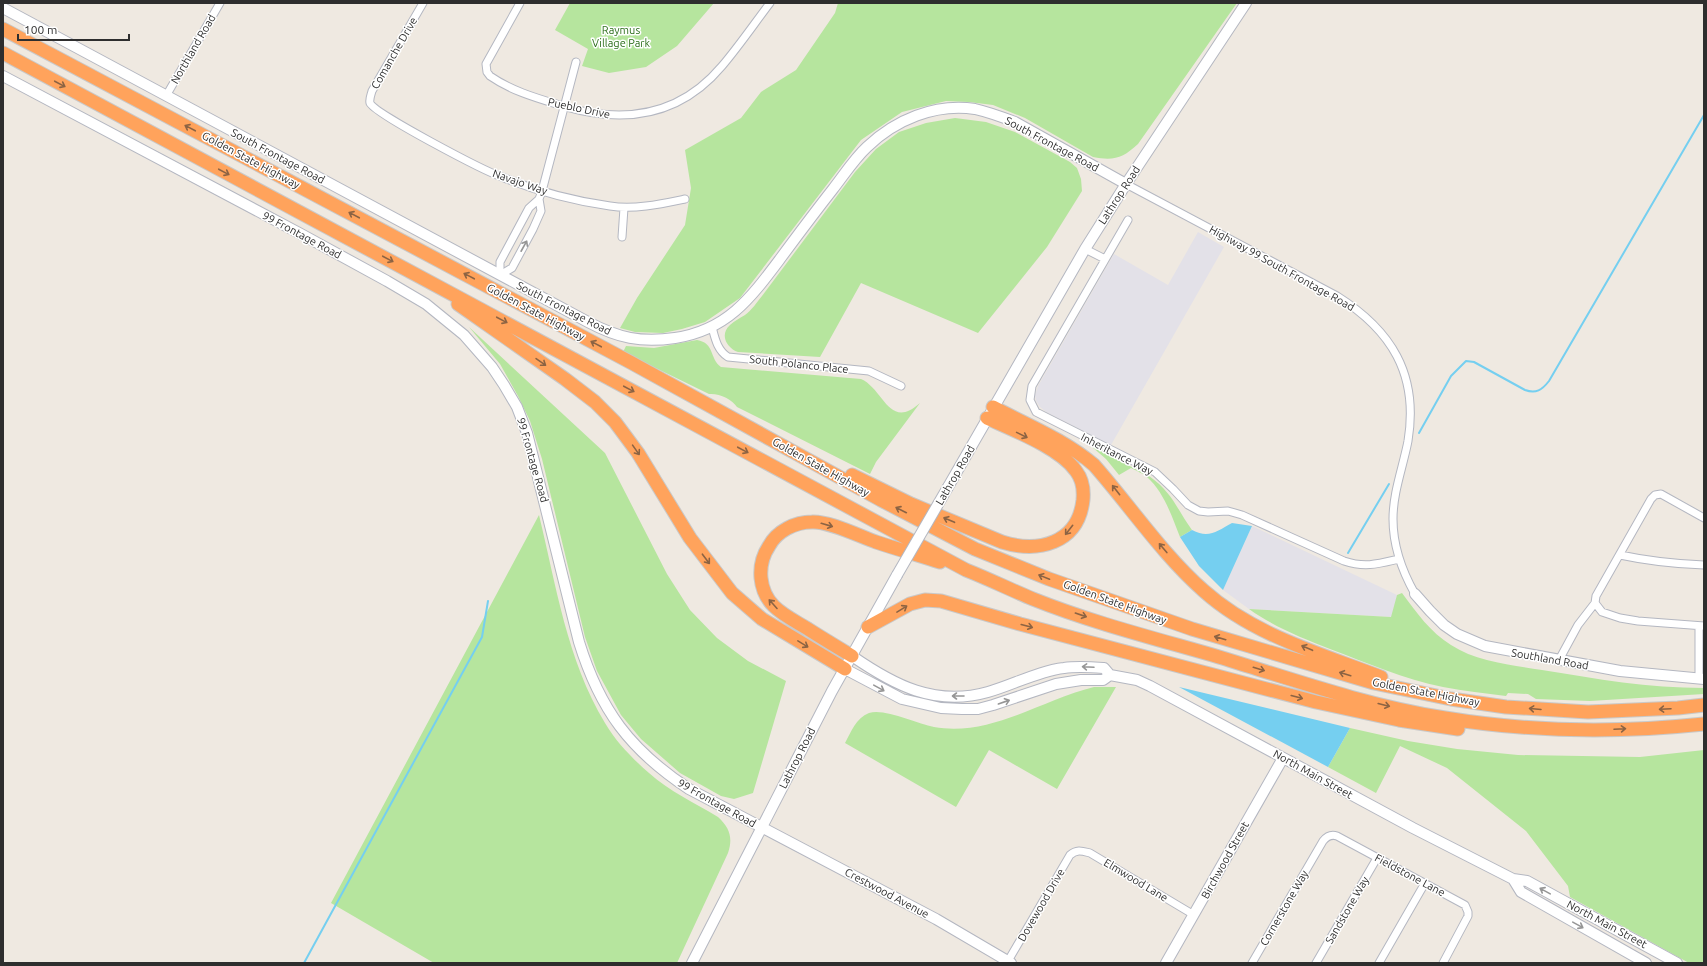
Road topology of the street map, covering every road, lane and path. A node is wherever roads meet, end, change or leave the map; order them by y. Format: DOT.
graph roads {
  1 [pos="220,3"];
  2 [pos="423,3"];
  3 [pos="520,3"];
  4 [pos="770,3"];
  5 [pos="1246,3"];
  6 [pos="3,8"];
  7 [pos="3,29"];
  8 [pos="3,53"];
  9 [pos="576,62"];
  10 [pos="3,76"];
  11 [pos="166,96"];
  12 [pos="370,103"];
  13 [pos="564,106"];
  14 [pos="1126,184"];
  15 [pos="542,191"];
  16 [pos="539,199"];
  17 [pos="685,199"];
  18 [pos="624,208"];
  19 [pos="1128,220"];
  20 [pos="622,237"];
  21 [pos="1085,248"];
  22 [pos="1105,259"];
  23 [pos="500,275"];
  24 [pos="430,282"];
  25 [pos="712,327"];
  26 [pos="630,362"];
  27 [pos="901,386"];
  28 [pos="990,412"];
  29 [pos="1704,518"];
  30 [pos="1620,555"];
  31 [pos="1399,559"];
  32 [pos="1704,565"];
  33 [pos="966,570"];
  34 [pos="1415,594"];
  35 [pos="1596,603"];
  36 [pos="1702,626"];
  37 [pos="868,627"];
  38 [pos="852,656"];
  39 [pos="1560,660"];
  40 [pos="845,669"];
  41 [pos="1110,675"];
  42 [pos="1701,679"];
  43 [pos="1421,693"];
  44 [pos="1704,705"];
  45 [pos="1704,724"];
  46 [pos="1589,731"];
  47 [pos="1283,758"];
  48 [pos="762,827"];
  49 [pos="1076,851"];
  50 [pos="1316,854"];
  51 [pos="1377,858"];
  52 [pos="1513,879"];
  53 [pos="1425,883"];
  54 [pos="1194,915"];
  55 [pos="1010,962"];
  56 [pos="692,963"];
  57 [pos="1166,963"];
  58 [pos="1252,963"];
  59 [pos="1316,963"];
  60 [pos="1379,963"];
  61 [pos="1443,963"];
  62 [pos="1646,963"];
  63 [pos="1678,963"];
  1 -- 11 [label="street, Northland Road"];
  2 -- 12 [label="street, Comanche Drive"];
  3 -- 13 [label="street, Pueblo Drive"];
  4 -- 13 [label="street, Pueblo Drive"];
  5 -- 14 [label="street, Lathrop Road"];
  6 -- 11 [label="street, South Frontage Road"];
  26 -- 7 [label="highway, Golden State Highway, one-way"];
  8 -- 24 [label="highway, Golden State Highway, one-way"];
  9 -- 13 [label="street"];
  10 -- 48 [label="street, 99 Frontage Road"];
  11 -- 23 [label="street, South Frontage Road"];
  12 -- 15 [label="street, Navajo Way"];
  13 -- 15 [label="street"];
  14 -- 21 [label="street, Lathrop Road"];
  14 -- 25 [label="street, South Frontage Road"];
  14 -- 31 [label="street, Highway 99 South Frontage Road"];
  15 -- 16 [label="street"];
  15 -- 18 [label="street, Navajo Way"];
  16 -- 23 [label="street"];
  23 -- 16 [label="street, one-way"];
  17 -- 18 [label="street, Navajo Way"];
  18 -- 20 [label="street"];
  19 -- 22 [label="street, Inheritance Way"];
  21 -- 22 [label="street"];
  21 -- 28 [label="street, Lathrop Road"];
  22 -- 31 [label="street, Inheritance Way"];
  23 -- 25 [label="street, South Frontage Road"];
  24 -- 33 [label="highway, Golden State Highway, one-way"];
  24 -- 40 [label="highway, one-way"];
  25 -- 27 [label="street, South Polanco Place"];
  28 -- 26 [label="highway, one-way"];
  43 -- 26 [label="highway, Golden State Highway, one-way"];
  28 -- 37 [label="street, Lathrop Road, bridge"];
  43 -- 28 [label="highway, one-way"];
  29 -- 30 [label="street"];
  30 -- 32 [label="street"];
  30 -- 35 [label="street"];
  31 -- 34 [label="street, Highway 99 South Frontage Road"];
  38 -- 33 [label="highway, one-way"];
  33 -- 46 [label="highway, Golden State Highway, one-way"];
  34 -- 39 [label="street, Southland Road"];
  35 -- 36 [label="street"];
  35 -- 39 [label="street"];
  36 -- 42 [label="street"];
  37 -- 38 [label="street, Lathrop Road"];
  37 -- 46 [label="highway, one-way"];
  38 -- 40 [label="street, Lathrop Road"];
  41 -- 38 [label="street, North Main Street, one-way"];
  39 -- 42 [label="street, Southland Road"];
  40 -- 41 [label="street, North Main Street, one-way"];
  40 -- 48 [label="street, Lathrop Road"];
  41 -- 47 [label="street, North Main Street"];
  44 -- 43 [label="highway, Golden State Highway, one-way"];
  46 -- 45 [label="highway, Golden State Highway, one-way"];
  47 -- 52 [label="street, North Main Street"];
  47 -- 54 [label="street, Birchwood Street"];
  48 -- 55 [label="street, Crestwood Avenue"];
  48 -- 56 [label="street, Lathrop Road"];
  49 -- 54 [label="street, Elmwood Lane"];
  49 -- 55 [label="street, Dovewood Drive"];
  50 -- 51 [label="street, Fieldstone Lane"];
  50 -- 58 [label="street, Cornerstone Way"];
  51 -- 53 [label="street, Fieldstone Lane"];
  51 -- 59 [label="street, Sandstone Way"];
  52 -- 62 [label="street, North Main Street, one-way"];
  63 -- 52 [label="street, North Main Street, one-way"];
  53 -- 60 [label="street"];
  53 -- 61 [label="street, Fieldstone Lane"];
  54 -- 57 [label="street, Birchwood Street"];
}
